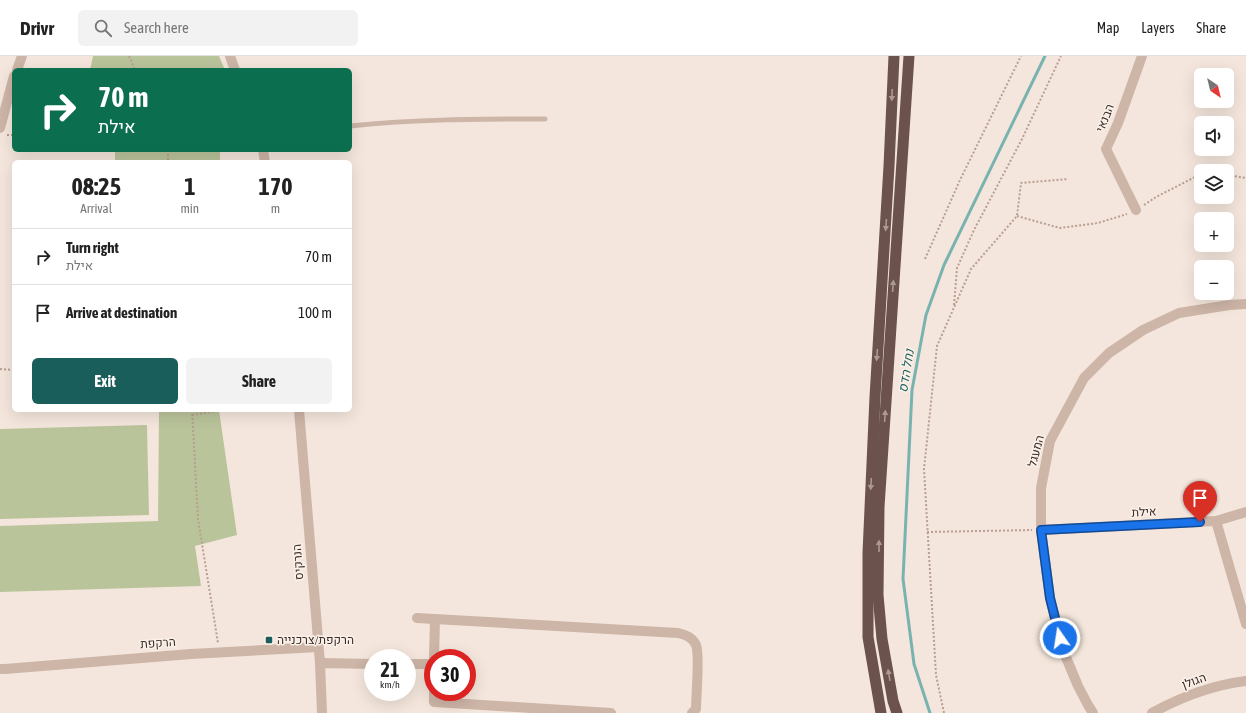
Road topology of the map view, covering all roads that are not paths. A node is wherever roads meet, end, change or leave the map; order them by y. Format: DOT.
graph roads {
  1 [pos="22,56"];
  2 [pos="230,56"];
  3 [pos="894,56"];
  4 [pos="909,56"];
  5 [pos="1142,56"];
  6 [pos="17,68"];
  7 [pos="234,68"];
  8 [pos="12,83"];
  9 [pos="544,119"];
  10 [pos="352,126"];
  11 [pos="0,128"];
  12 [pos="1136,210"];
  13 [pos="1246,304"];
  14 [pos="299,412"];
  15 [pos="1246,512"];
  16 [pos="1216,521"];
  17 [pos="1041,530"];
  18 [pos="416,618"];
  19 [pos="435,619"];
  20 [pos="1246,624"];
  21 [pos="318,647"];
  22 [pos="434,649"];
  23 [pos="320,663"];
  24 [pos="364,664"];
  25 [pos="0,669"];
  26 [pos="1246,682"];
  27 [pos="434,701"];
  28 [pos="322,713"];
  29 [pos="611,713"];
  30 [pos="692,713"];
  31 [pos="881,713"];
  32 [pos="897,713"];
  33 [pos="1093,713"];
  34 [pos="1152,713"];
  1 -- 6 [label="street"];
  2 -- 7 [label="street"];
  3 -- 31 [label="highway, one-way"];
  32 -- 4 [label="highway, one-way"];
  5 -- 12 [label="street, הבנאי"];
  8 -- 11 [label="street"];
  9 -- 10 [label="lane"];
  13 -- 17 [label="street, המעגל"];
  14 -- 21 [label="street, הנרקיס"];
  15 -- 16 [label="street, אילת"];
  16 -- 17 [label="street, אילת"];
  16 -- 20 [label="street"];
  17 -- 33 [label="street, המעגל"];
  18 -- 19 [label="street"];
  19 -- 22 [label="street"];
  19 -- 30 [label="street"];
  21 -- 23 [label="street, הנרקיס"];
  21 -- 25 [label="street, הרקפת"];
  23 -- 24 [label="street"];
  23 -- 28 [label="street, הנרקיס"];
  26 -- 34 [label="street, הגולן"];
  27 -- 29 [label="street"];
}
